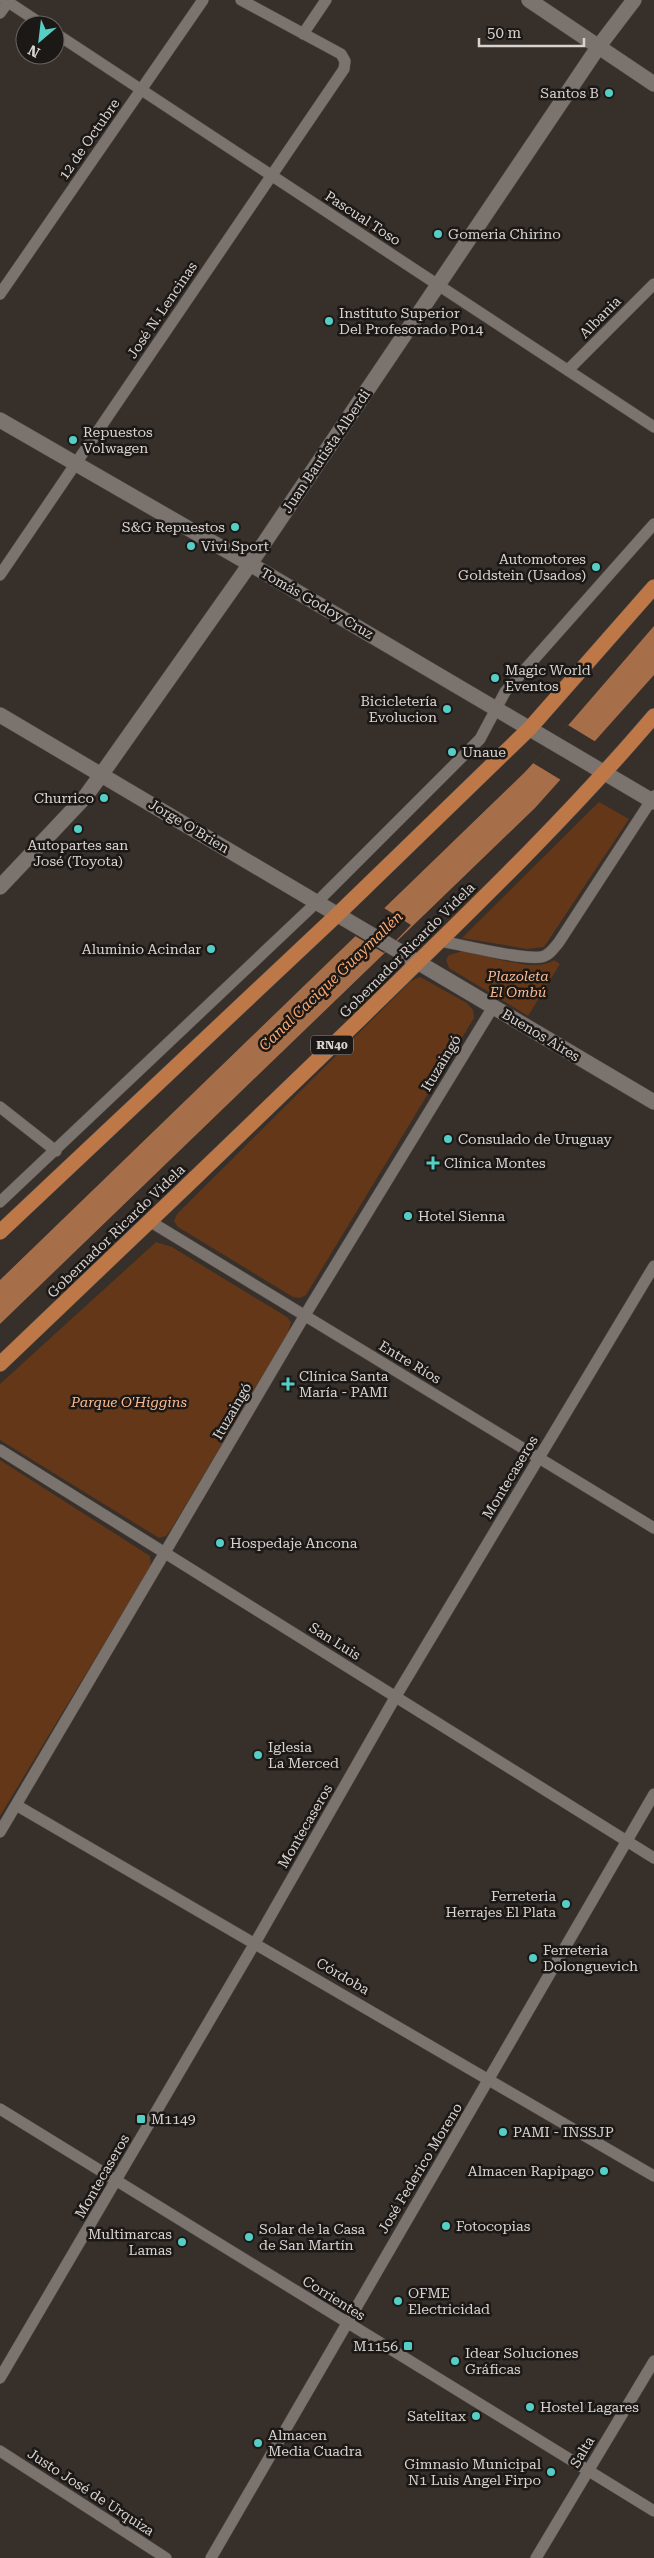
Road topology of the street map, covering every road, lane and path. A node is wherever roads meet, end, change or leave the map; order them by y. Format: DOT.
graph roads {
  1 [pos="203,0"];
  2 [pos="241,0"];
  3 [pos="326,0"];
  4 [pos="529,0"];
  5 [pos="634,0"];
  6 [pos="6,1"];
  7 [pos="0,13"];
  8 [pos="28,15"];
  9 [pos="304,34"];
  10 [pos="65,40"];
  11 [pos="599,46"];
  12 [pos="654,84"];
  13 [pos="141,90"];
  14 [pos="272,176"];
  15 [pos="654,284"];
  16 [pos="438,285"];
  17 [pos="0,294"];
  18 [pos="568,370"];
  19 [pos="0,420"];
  20 [pos="654,427"];
  21 [pos="75,464"];
  22 [pos="654,524"];
  23 [pos="250,564"];
  24 [pos="0,575"];
  25 [pos="654,587"];
  26 [pos="495,708"];
  27 [pos="0,715"];
  28 [pos="654,716"];
  29 [pos="530,728"];
  30 [pos="604,774"];
  31 [pos="101,775"];
  32 [pos="653,800"];
  33 [pos="0,887"];
  34 [pos="317,902"];
  35 [pos="338,914"];
  36 [pos="377,937"];
  37 [pos="440,941"];
  38 [pos="418,962"];
  39 [pos="493,1007"];
  40 [pos="654,1102"];
  41 [pos="0,1107"];
  42 [pos="56,1152"];
  43 [pos="0,1202"];
  44 [pos="151,1222"];
  45 [pos="0,1232"];
  46 [pos="654,1266"];
  47 [pos="305,1315"];
  48 [pos="0,1364"];
  49 [pos="0,1450"];
  50 [pos="539,1457"];
  51 [pos="654,1528"];
  52 [pos="166,1554"];
  53 [pos="396,1696"];
  54 [pos="654,1794"];
  55 [pos="16,1805"];
  56 [pos="0,1832"];
  57 [pos="627,1841"];
  58 [pos="654,1858"];
  59 [pos="255,1943"];
  60 [pos="490,2079"];
  61 [pos="0,2109"];
  62 [pos="654,2176"];
  63 [pos="117,2181"];
  64 [pos="346,2323"];
  65 [pos="654,2361"];
  66 [pos="0,2378"];
  67 [pos="0,2451"];
  68 [pos="588,2470"];
  69 [pos="654,2511"];
  70 [pos="166,2558"];
  71 [pos="211,2558"];
  72 [pos="536,2558"];
  1 -- 13 [label="street, 12 de Octubre"];
  2 -- 9 [label="street"];
  3 -- 9 [label="street"];
  4 -- 11 [label="street"];
  5 -- 11 [label="street, Juan Bautista Alberdi"];
  6 -- 7 [label="street"];
  6 -- 8 [label="street"];
  9 -- 14 [label="street, José N. Lencinas"];
  10 -- 13 [label="street, Pascual Toso"];
  11 -- 12 [label="street"];
  11 -- 16 [label="street, Juan Bautista Alberdi"];
  13 -- 14 [label="street, Pascual Toso"];
  13 -- 17 [label="street, 12 de Octubre"];
  14 -- 16 [label="street, Pascual Toso"];
  14 -- 21 [label="street, José N. Lencinas"];
  15 -- 18 [label="street, Albania"];
  16 -- 18 [label="street, Pascual Toso"];
  16 -- 23 [label="street, Juan Bautista Alberdi"];
  18 -- 20 [label="street, Pascual Toso"];
  19 -- 21 [label="street, Tomás Godoy Cruz"];
  21 -- 23 [label="street, Tomás Godoy Cruz"];
  21 -- 24 [label="street, José N. Lencinas"];
  22 -- 26 [label="street"];
  23 -- 26 [label="street, Tomás Godoy Cruz"];
  23 -- 31 [label="street, Juan Bautista Alberdi"];
  25 -- 29 [label="highway"];
  26 -- 29 [label="street, Tomás Godoy Cruz"];
  26 -- 34 [label="street"];
  27 -- 31 [label="street, Jorge O'Brien"];
  28 -- 30 [label="highway, Gobernador Ricardo Videla / RN40"];
  29 -- 30 [label="street, Tomás Godoy Cruz"];
  29 -- 35 [label="highway"];
  30 -- 32 [label="street, Tomás Godoy Cruz"];
  30 -- 37 [label="highway, Gobernador Ricardo Videla / RN40"];
  31 -- 33 [label="street, Juan Bautista Alberdi"];
  31 -- 34 [label="street, Jorge O'Brien"];
  32 -- 37 [label="street"];
  34 -- 35 [label="street, Jorge O'Brien"];
  34 -- 42 [label="street"];
  35 -- 36 [label="street, Jorge O'Brien"];
  35 -- 45 [label="highway"];
  36 -- 38 [label="street, Buenos Aires"];
  37 -- 38 [label="highway, Gobernador Ricardo Videla / RN40"];
  38 -- 39 [label="street, Buenos Aires"];
  38 -- 44 [label="highway, Gobernador Ricardo Videla / RN40"];
  39 -- 40 [label="street, Buenos Aires"];
  39 -- 47 [label="street, Ituzaingó"];
  41 -- 42 [label="street"];
  42 -- 43 [label="street"];
  44 -- 47 [label="street, Entre Ríos"];
  44 -- 48 [label="highway, Gobernador Ricardo Videla / RN40"];
  46 -- 50 [label="street, Montecaseros"];
  47 -- 50 [label="street, Entre Ríos"];
  47 -- 52 [label="street, Ituzaingó"];
  49 -- 52 [label="street, San Luis"];
  50 -- 51 [label="street, Entre Ríos"];
  50 -- 53 [label="street, Montecaseros"];
  52 -- 53 [label="street, San Luis"];
  52 -- 55 [label="street, Ituzaingó"];
  53 -- 57 [label="street, San Luis"];
  53 -- 59 [label="street, Montecaseros"];
  54 -- 57 [label="street, José Federico Moreno"];
  55 -- 56 [label="street, Ituzaingó"];
  55 -- 59 [label="street, Córdoba"];
  57 -- 58 [label="street, San Luis"];
  57 -- 60 [label="street, José Federico Moreno"];
  59 -- 60 [label="street, Córdoba"];
  59 -- 63 [label="street, Montecaseros"];
  60 -- 62 [label="street, Córdoba"];
  60 -- 64 [label="street, José Federico Moreno"];
  61 -- 63 [label="street, Corrientes"];
  63 -- 64 [label="street, Corrientes"];
  63 -- 66 [label="street, Montecaseros"];
  64 -- 68 [label="street, Corrientes"];
  64 -- 71 [label="street, José Federico Moreno"];
  65 -- 68 [label="street, Salta"];
  67 -- 70 [label="street, Justo José de Urquiza"];
  68 -- 69 [label="street, Corrientes"];
  68 -- 72 [label="street, Salta"];
}
